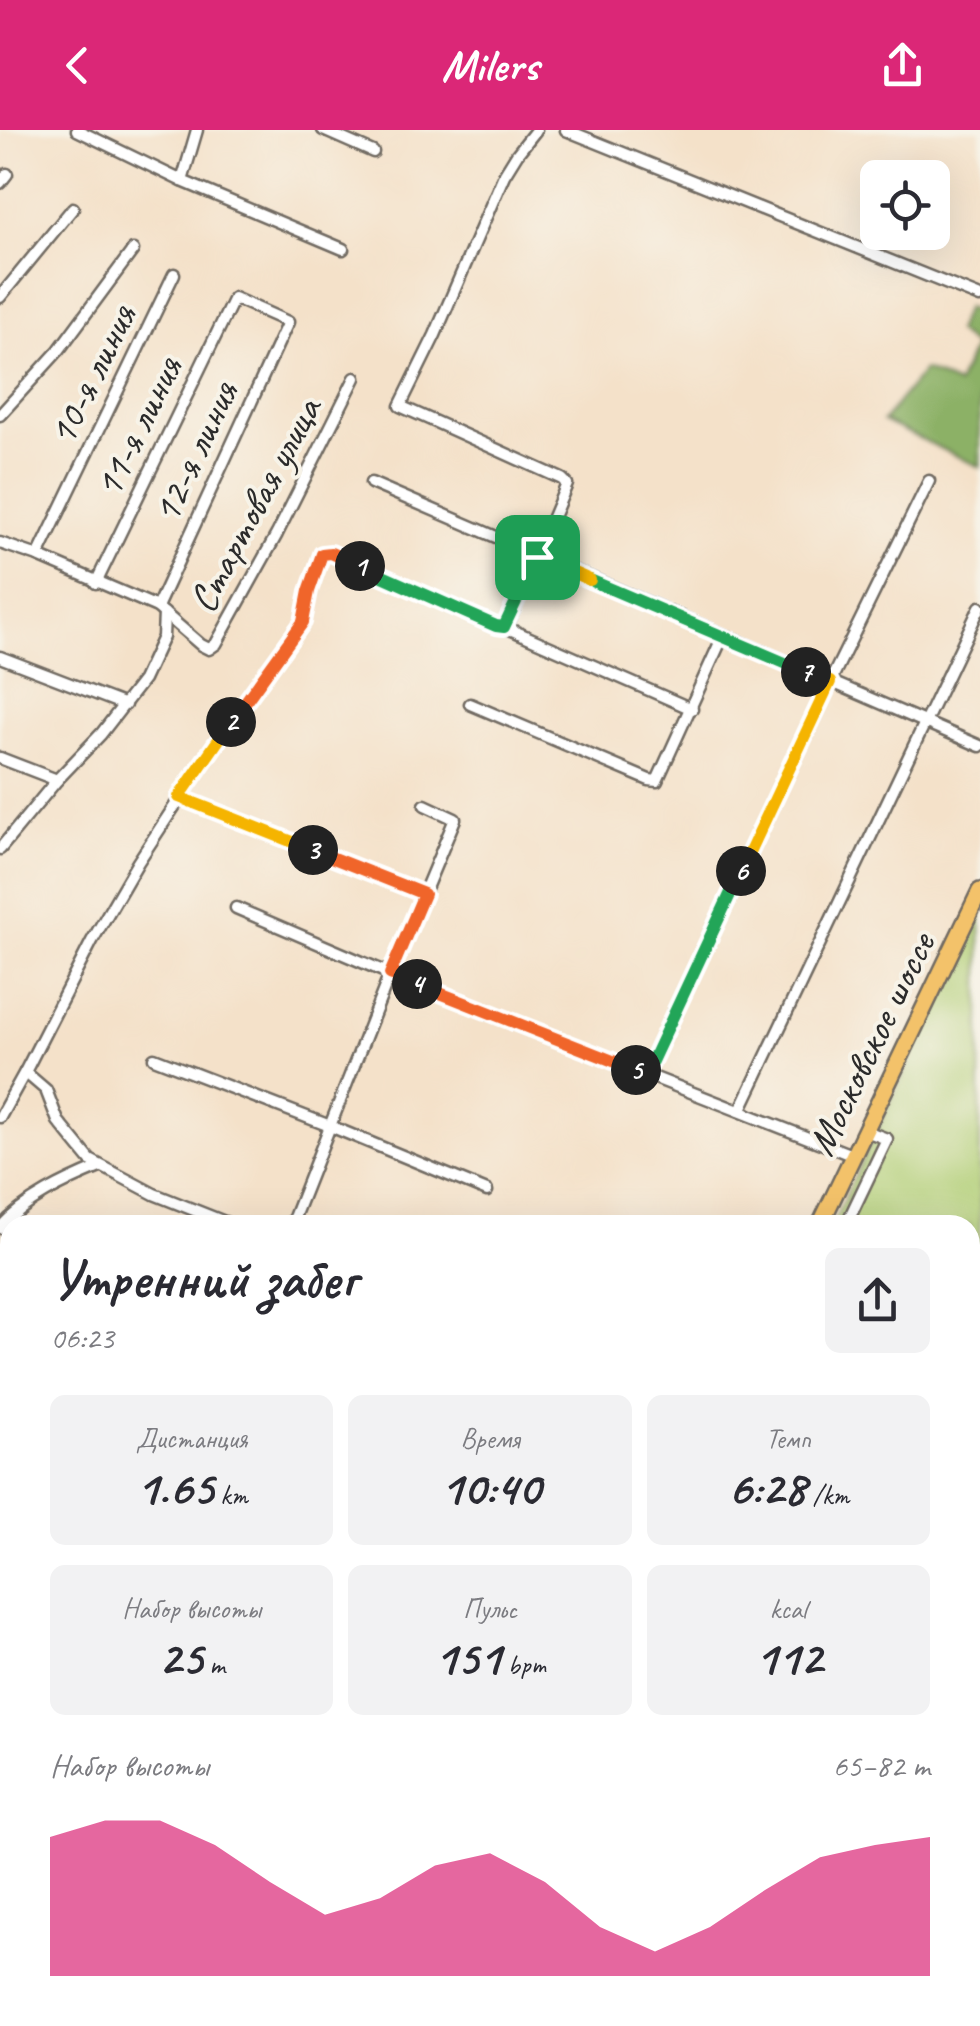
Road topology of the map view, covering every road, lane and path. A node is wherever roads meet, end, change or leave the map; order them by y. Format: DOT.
graph roads {
  1 [pos="77,130"];
  2 [pos="197,130"];
  3 [pos="323,130"];
  4 [pos="536,130"];
  5 [pos="566,130"];
  6 [pos="373,152"];
  7 [pos="182,180"];
  8 [pos="72,208"];
  9 [pos="343,249"];
  10 [pos="133,250"];
  11 [pos="174,274"];
  12 [pos="0,297"];
  13 [pos="980,297"];
  14 [pos="288,322"];
  15 [pos="356,378"];
  16 [pos="0,415"];
  17 [pos="929,480"];
  18 [pos="370,484"];
  19 [pos="0,543"];
  20 [pos="38,556"];
  21 [pos="537,557"];
  22 [pos="96,583"];
  23 [pos="980,606"];
  24 [pos="161,610"];
  25 [pos="504,627"];
  26 [pos="723,636"];
  27 [pos="0,658"];
  28 [pos="830,682"];
  29 [pos="125,704"];
  30 [pos="470,704"];
  31 [pos="692,709"];
  32 [pos="924,722"];
  33 [pos="980,746"];
  34 [pos="0,758"];
  35 [pos="58,780"];
  36 [pos="179,797"];
  37 [pos="425,805"];
  38 [pos="0,849"];
  39 [pos="980,892"];
  40 [pos="424,894"];
  41 [pos="236,908"];
  42 [pos="390,974"];
  43 [pos="154,1058"];
  44 [pos="25,1072"];
  45 [pos="646,1074"];
  46 [pos="740,1111"];
  47 [pos="0,1117"];
  48 [pos="330,1126"];
  49 [pos="866,1131"];
  50 [pos="854,1156"];
  51 [pos="100,1167"];
  52 [pos="487,1191"];
  53 [pos="12,1215"];
  54 [pos="207,1215"];
  55 [pos="295,1215"];
  56 [pos="825,1215"];
  57 [pos="851,1215"];
  1 -- 7 [label="street"];
  2 -- 7 [label="street"];
  3 -- 6 [label="street"];
  4 -- 21 [label="street"];
  5 -- 13 [label="street"];
  7 -- 9 [label="street"];
  8 -- 12 [label="street"];
  10 -- 16 [label="street"];
  11 -- 20 [label="street, 10-я линия"];
  14 -- 22 [label="street, 11-я линия"];
  14 -- 24 [label="street, 12-я линия"];
  15 -- 24 [label="street, Стартовая улица"];
  17 -- 28 [label="street"];
  18 -- 21 [label="street"];
  19 -- 20 [label="street"];
  20 -- 22 [label="street"];
  21 -- 25 [label="street"];
  21 -- 26 [label="street"];
  22 -- 24 [label="street"];
  23 -- 32 [label="street"];
  24 -- 29 [label="street, 12-я линия"];
  25 -- 31 [label="street"];
  25 -- 36 [label="street"];
  26 -- 28 [label="street"];
  26 -- 31 [label="street"];
  27 -- 29 [label="street"];
  28 -- 32 [label="street"];
  28 -- 45 [label="street"];
  29 -- 35 [label="street, 12-я линия"];
  30 -- 31 [label="street"];
  32 -- 33 [label="street"];
  32 -- 46 [label="street"];
  34 -- 35 [label="street"];
  35 -- 38 [label="street, 12-я линия"];
  36 -- 40 [label="street"];
  36 -- 44 [label="street"];
  37 -- 40 [label="street"];
  39 -- 49 [label="highway, Московское шоссе"];
  40 -- 42 [label="street"];
  41 -- 42 [label="street"];
  42 -- 45 [label="street"];
  42 -- 48 [label="street"];
  43 -- 48 [label="street"];
  44 -- 47 [label="street"];
  44 -- 51 [label="street"];
  45 -- 46 [label="street"];
  46 -- 50 [label="street"];
  48 -- 52 [label="street"];
  48 -- 55 [label="street"];
  49 -- 50 [label="highway, Московское шоссе"];
  49 -- 57 [label="street"];
  50 -- 56 [label="highway, Московское шоссе"];
  51 -- 53 [label="street"];
  51 -- 54 [label="street"];
}
